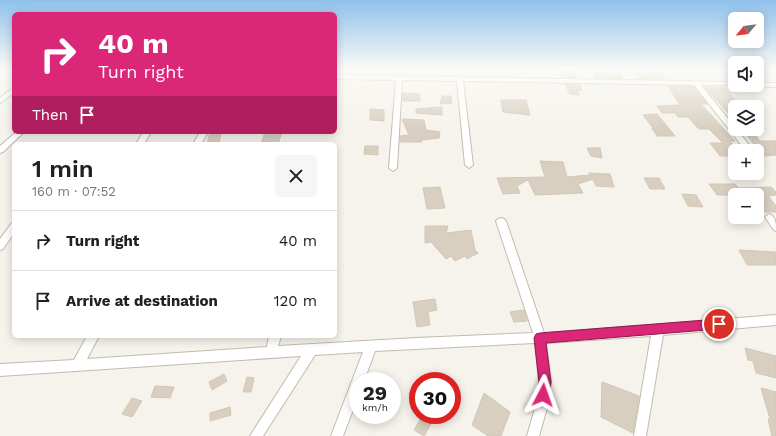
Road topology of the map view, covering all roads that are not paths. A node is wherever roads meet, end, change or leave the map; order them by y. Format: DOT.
graph roads {
  1 [pos="398,89"];
  2 [pos="461,89"];
  3 [pos="700,89"];
  4 [pos="12,91"];
  5 [pos="0,101"];
  6 [pos="18,134"];
  7 [pos="744,144"];
  8 [pos="0,150"];
  9 [pos="469,165"];
  10 [pos="393,168"];
  11 [pos="769,217"];
  12 [pos="501,221"];
  13 [pos="776,227"];
  14 [pos="12,229"];
  15 [pos="0,246"];
  16 [pos="776,320"];
  17 [pos="658,330"];
  18 [pos="92,338"];
  19 [pos="275,338"];
  20 [pos="540,338"];
  21 [pos="371,346"];
  22 [pos="311,350"];
  23 [pos="271,353"];
  24 [pos="77,365"];
  25 [pos="0,370"];
  26 [pos="256,436"];
  27 [pos="336,436"];
  28 [pos="533,436"];
  29 [pos="640,436"];
  1 -- 10 [label="street"];
  2 -- 9 [label="street"];
  3 -- 7 [label="street"];
  4 -- 5 [label="street"];
  6 -- 8 [label="street"];
  11 -- 13 [label="street"];
  12 -- 20 [label="street"];
  14 -- 15 [label="street"];
  16 -- 17 [label="street"];
  17 -- 20 [label="street"];
  17 -- 29 [label="street"];
  18 -- 24 [label="street"];
  19 -- 23 [label="street"];
  20 -- 21 [label="street"];
  20 -- 28 [label="street"];
  21 -- 22 [label="street"];
  21 -- 27 [label="street"];
  22 -- 23 [label="street"];
  22 -- 26 [label="street"];
  23 -- 24 [label="street"];
  24 -- 25 [label="street"];
}
